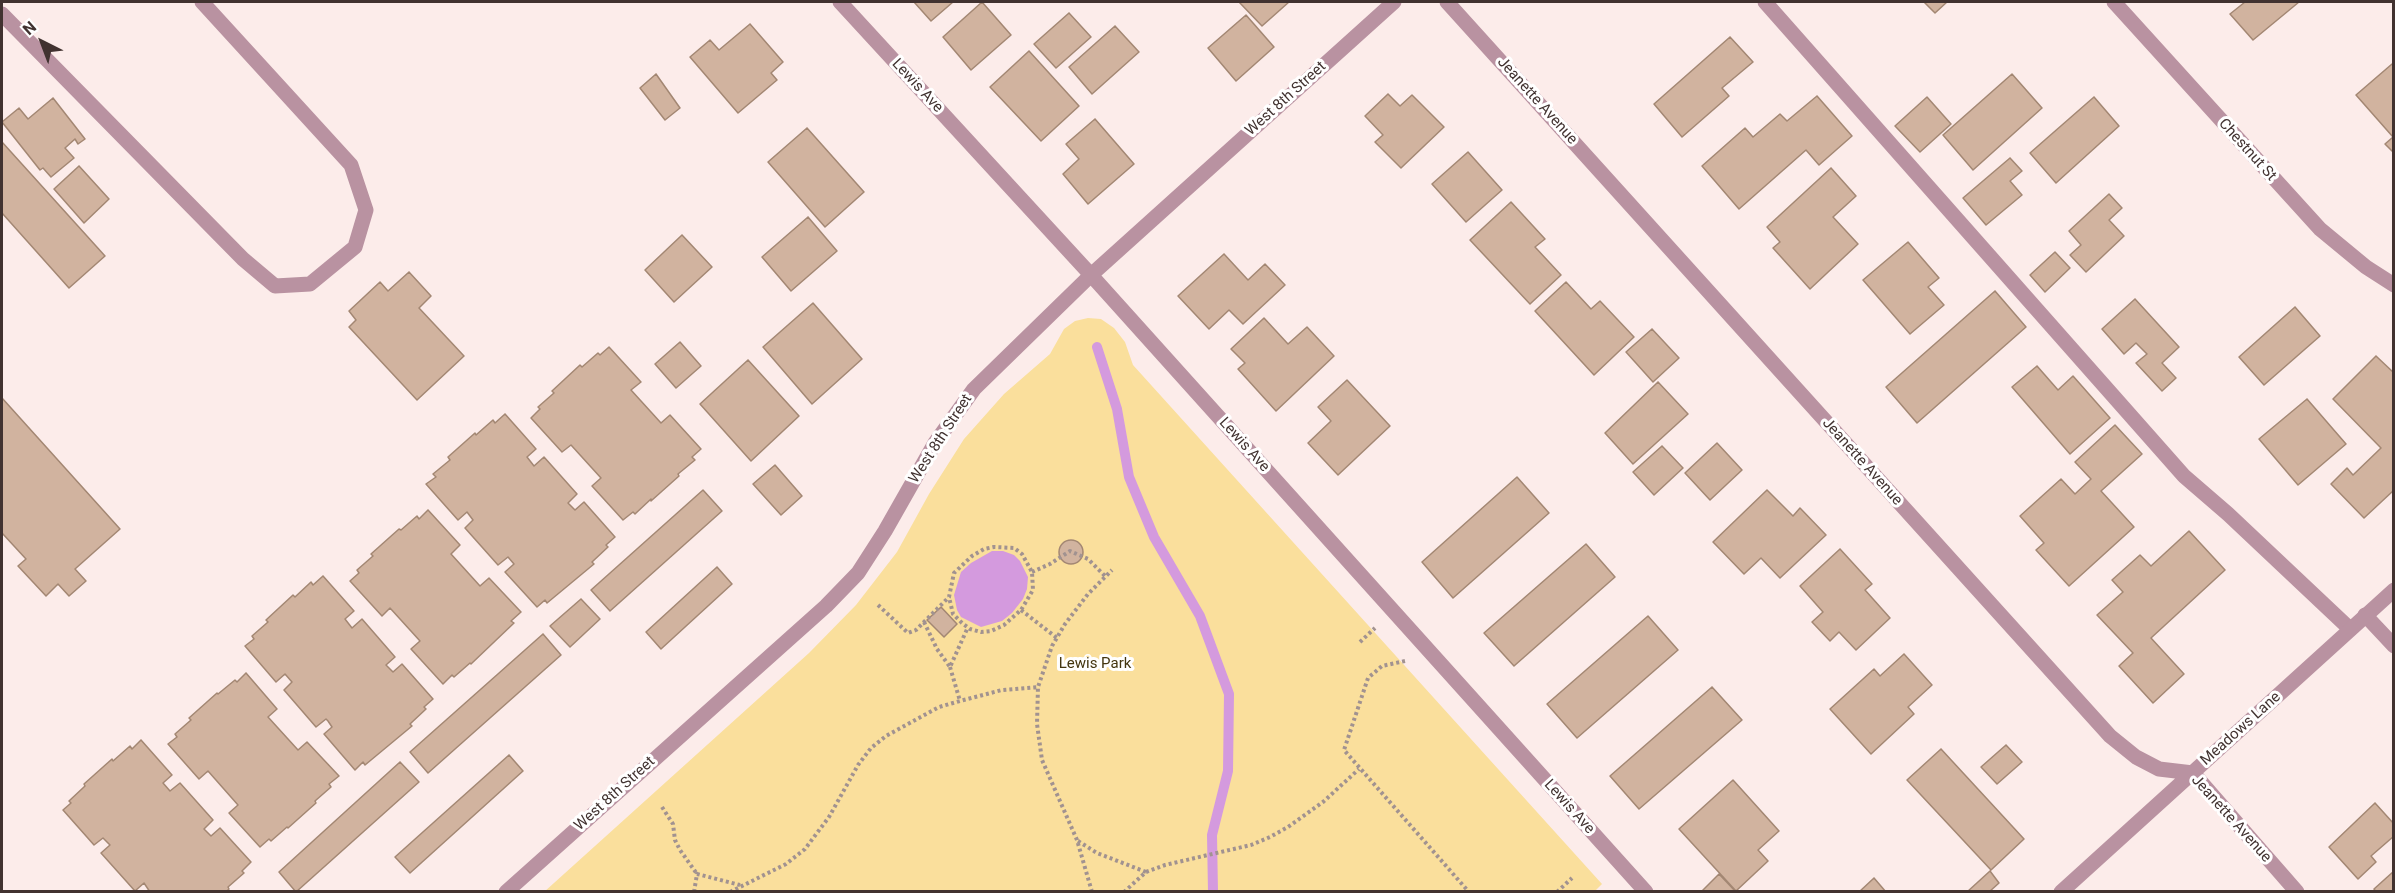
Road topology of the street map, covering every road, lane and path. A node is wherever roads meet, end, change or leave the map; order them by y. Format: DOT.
graph roads {
  1 [pos="202,2"];
  2 [pos="840,2"];
  3 [pos="1394,2"];
  4 [pos="1447,2"];
  5 [pos="1765,2"];
  6 [pos="2114,2"];
  7 [pos="2,14"];
  8 [pos="1091,274"];
  9 [pos="2394,285"];
  10 [pos="1112,570"];
  11 [pos="1032,572"];
  12 [pos="1105,576"];
  13 [pos="2394,590"];
  14 [pos="949,597"];
  15 [pos="878,604"];
  16 [pos="1021,610"];
  17 [pos="2365,615"];
  18 [pos="924,622"];
  19 [pos="968,627"];
  20 [pos="2350,629"];
  21 [pos="1057,638"];
  22 [pos="2394,646"];
  23 [pos="1432,654"];
  24 [pos="950,667"];
  25 [pos="1038,687"];
  26 [pos="960,701"];
  27 [pos="1359,770"];
  28 [pos="2193,773"];
  29 [pos="662,807"];
  30 [pos="1077,840"];
  31 [pos="1146,872"];
  32 [pos="697,874"];
  33 [pos="1572,878"];
  34 [pos="741,885"];
  35 [pos="507,891"];
  36 [pos="694,891"];
  37 [pos="730,891"];
  38 [pos="1092,891"];
  39 [pos="1124,891"];
  40 [pos="1469,891"];
  41 [pos="1557,891"];
  42 [pos="1646,891"];
  43 [pos="2061,891"];
  44 [pos="2297,891"];
  1 -- 7 [label="street"];
  2 -- 8 [label="street, Lewis Ave"];
  3 -- 8 [label="street, West 8th Street"];
  4 -- 28 [label="street, Jeanette Avenue"];
  5 -- 20 [label="street"];
  6 -- 9 [label="street, Chestnut St"];
  8 -- 23 [label="street, Lewis Ave"];
  8 -- 35 [label="street, West 8th Street"];
  10 -- 12 [label="path"];
  11 -- 12 [label="path"];
  11 -- 14 [label="path"];
  11 -- 16 [label="path"];
  12 -- 21 [label="path"];
  13 -- 17 [label="street, Meadows Lane"];
  14 -- 18 [label="path"];
  14 -- 19 [label="path"];
  15 -- 18 [label="path"];
  16 -- 19 [label="path"];
  16 -- 21 [label="path"];
  17 -- 20 [label="street, Meadows Lane"];
  17 -- 22 [label="street"];
  18 -- 24 [label="path"];
  19 -- 24 [label="path"];
  20 -- 28 [label="street, Meadows Lane"];
  21 -- 25 [label="path"];
  23 -- 27 [label="path"];
  23 -- 42 [label="street, Lewis Ave"];
  24 -- 26 [label="path"];
  25 -- 26 [label="path"];
  25 -- 30 [label="path"];
  26 -- 34 [label="path"];
  27 -- 31 [label="path"];
  27 -- 40 [label="path"];
  28 -- 43 [label="street, Meadows Lane"];
  28 -- 44 [label="street, Jeanette Avenue"];
  29 -- 32 [label="path"];
  30 -- 31 [label="path"];
  30 -- 38 [label="path"];
  31 -- 39 [label="path"];
  32 -- 34 [label="path"];
  32 -- 36 [label="path"];
  33 -- 41 [label="path"];
  34 -- 37 [label="path"];
}
